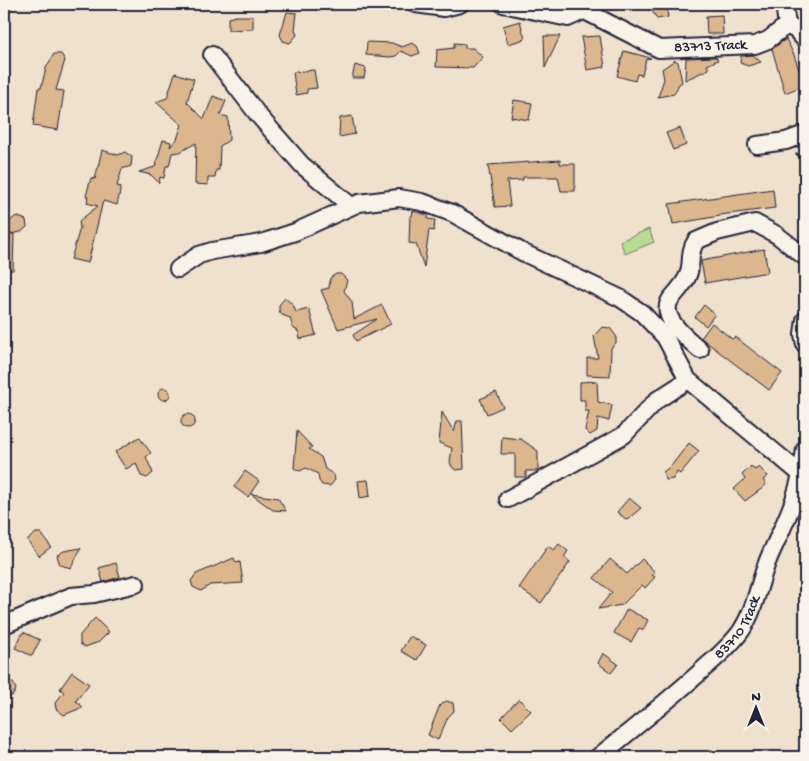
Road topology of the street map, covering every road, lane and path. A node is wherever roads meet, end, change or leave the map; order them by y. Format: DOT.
graph roads {
  1 [pos="416,4"];
  2 [pos="460,4"];
  3 [pos="503,4"];
  4 [pos="784,4"];
  5 [pos="583,7"];
  6 [pos="787,25"];
  7 [pos="805,40"];
  8 [pos="212,56"];
  9 [pos="805,134"];
  10 [pos="757,144"];
  11 [pos="351,206"];
  12 [pos="805,257"];
  13 [pos="178,269"];
  14 [pos="805,320"];
  15 [pos="805,345"];
  16 [pos="700,350"];
  17 [pos="688,380"];
  18 [pos="805,449"];
  19 [pos="802,474"];
  20 [pos="508,499"];
  21 [pos="136,584"];
  22 [pos="4,625"];
  23 [pos="598,757"];
  1 -- 2 [label="street"];
  3 -- 5 [label="street, 83713 Track"];
  4 -- 6 [label="street"];
  5 -- 6 [label="street, 83713 Track"];
  6 -- 7 [label="street"];
  8 -- 11 [label="street"];
  9 -- 10 [label="street"];
  11 -- 13 [label="street"];
  11 -- 17 [label="street"];
  12 -- 16 [label="street"];
  14 -- 15 [label="street"];
  17 -- 19 [label="street"];
  17 -- 20 [label="street"];
  18 -- 19 [label="street, 83710 Track"];
  19 -- 23 [label="street, 83710 Track"];
  21 -- 22 [label="street"];
}
